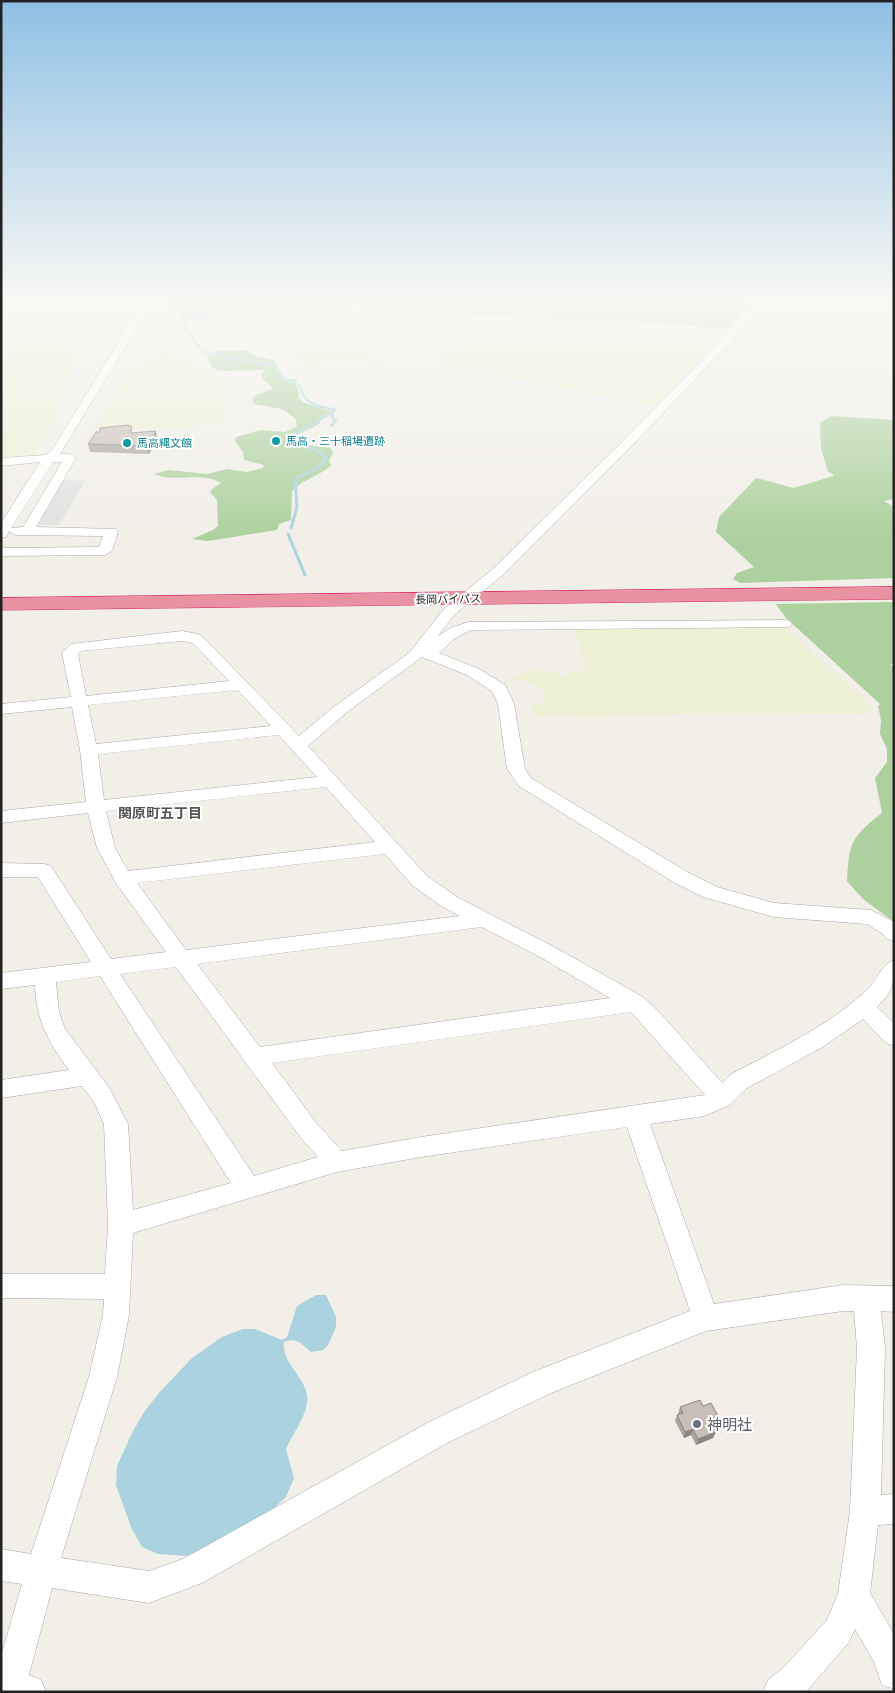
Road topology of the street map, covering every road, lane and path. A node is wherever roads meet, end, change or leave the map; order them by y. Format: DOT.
graph roads {
  1 [pos="92,379"];
  2 [pos="101,379"];
  3 [pos="689,379"];
  4 [pos="49,458"];
  5 [pos="1,462"];
  6 [pos="27,531"];
  7 [pos="2,532"];
  8 [pos="1,552"];
  9 [pos="894,585"];
  10 [pos="894,593"];
  11 [pos="1,594"];
  12 [pos="473,594"];
  13 [pos="1,604"];
  14 [pos="785,624"];
  15 [pos="425,651"];
  16 [pos="241,685"];
  17 [pos="79,701"];
  18 [pos="1,709"];
  19 [pos="281,730"];
  20 [pos="298,746"];
  21 [pos="88,750"];
  22 [pos="330,781"];
  23 [pos="96,806"];
  24 [pos="1,817"];
  25 [pos="390,847"];
  26 [pos="1,870"];
  27 [pos="123,878"];
  28 [pos="483,920"];
  29 [pos="894,934"];
  30 [pos="182,959"];
  31 [pos="105,967"];
  32 [pos="894,968"];
  33 [pos="45,975"];
  34 [pos="1,982"];
  35 [pos="635,1003"];
  36 [pos="864,1006"];
  37 [pos="894,1037"];
  38 [pos="255,1057"];
  39 [pos="89,1076"];
  40 [pos="1,1089"];
  41 [pos="722,1098"];
  42 [pos="635,1115"];
  43 [pos="337,1162"];
  44 [pos="249,1189"];
  45 [pos="121,1225"];
  46 [pos="1,1286"];
  47 [pos="119,1287"];
  48 [pos="880,1299"];
  49 [pos="706,1318"];
  50 [pos="894,1509"];
  51 [pos="864,1511"];
  52 [pos="1,1566"];
  53 [pos="41,1570"];
  54 [pos="854,1596"];
  55 [pos="894,1673"];
  56 [pos="15,1690"];
  57 [pos="780,1692"];
  1 -- 4 [label="street"];
  2 -- 4 [label="street"];
  3 -- 12 [label="street"];
  4 -- 5 [label="street"];
  4 -- 6 [label="street"];
  4 -- 7 [label="street"];
  6 -- 7 [label="street"];
  6 -- 8 [label="street"];
  9 -- 12 [label="highway, 長岡バイパス"];
  10 -- 12 [label="highway, 長岡バイパス"];
  11 -- 12 [label="highway, 長岡バイパス"];
  12 -- 13 [label="highway, 長岡バイパス"];
  12 -- 15 [label="street"];
  14 -- 15 [label="street"];
  15 -- 20 [label="street"];
  15 -- 29 [label="street"];
  16 -- 17 [label="street"];
  16 -- 17 [label="street"];
  16 -- 19 [label="street"];
  17 -- 18 [label="street"];
  17 -- 21 [label="street"];
  19 -- 20 [label="street"];
  19 -- 21 [label="street"];
  20 -- 22 [label="street"];
  21 -- 23 [label="street"];
  22 -- 23 [label="street"];
  22 -- 25 [label="street"];
  23 -- 24 [label="street"];
  23 -- 27 [label="street"];
  25 -- 27 [label="street"];
  25 -- 28 [label="street"];
  26 -- 31 [label="street"];
  27 -- 30 [label="street"];
  28 -- 30 [label="street"];
  28 -- 35 [label="street"];
  30 -- 31 [label="street"];
  30 -- 38 [label="street"];
  31 -- 33 [label="street"];
  31 -- 44 [label="street"];
  32 -- 36 [label="street"];
  33 -- 34 [label="street"];
  33 -- 39 [label="street"];
  35 -- 38 [label="street"];
  35 -- 41 [label="street"];
  36 -- 37 [label="street"];
  36 -- 41 [label="street"];
  38 -- 43 [label="street"];
  39 -- 40 [label="street"];
  39 -- 45 [label="street"];
  41 -- 42 [label="street"];
  42 -- 43 [label="street"];
  42 -- 49 [label="street"];
  43 -- 44 [label="street"];
  44 -- 45 [label="street"];
  45 -- 47 [label="street"];
  46 -- 47 [label="street"];
  47 -- 53 [label="street"];
  48 -- 49 [label="street"];
  48 -- 51 [label="street"];
  49 -- 53 [label="street"];
  50 -- 51 [label="street"];
  51 -- 54 [label="street"];
  52 -- 53 [label="street"];
  53 -- 56 [label="street"];
  54 -- 55 [label="street"];
  54 -- 57 [label="street"];
}
